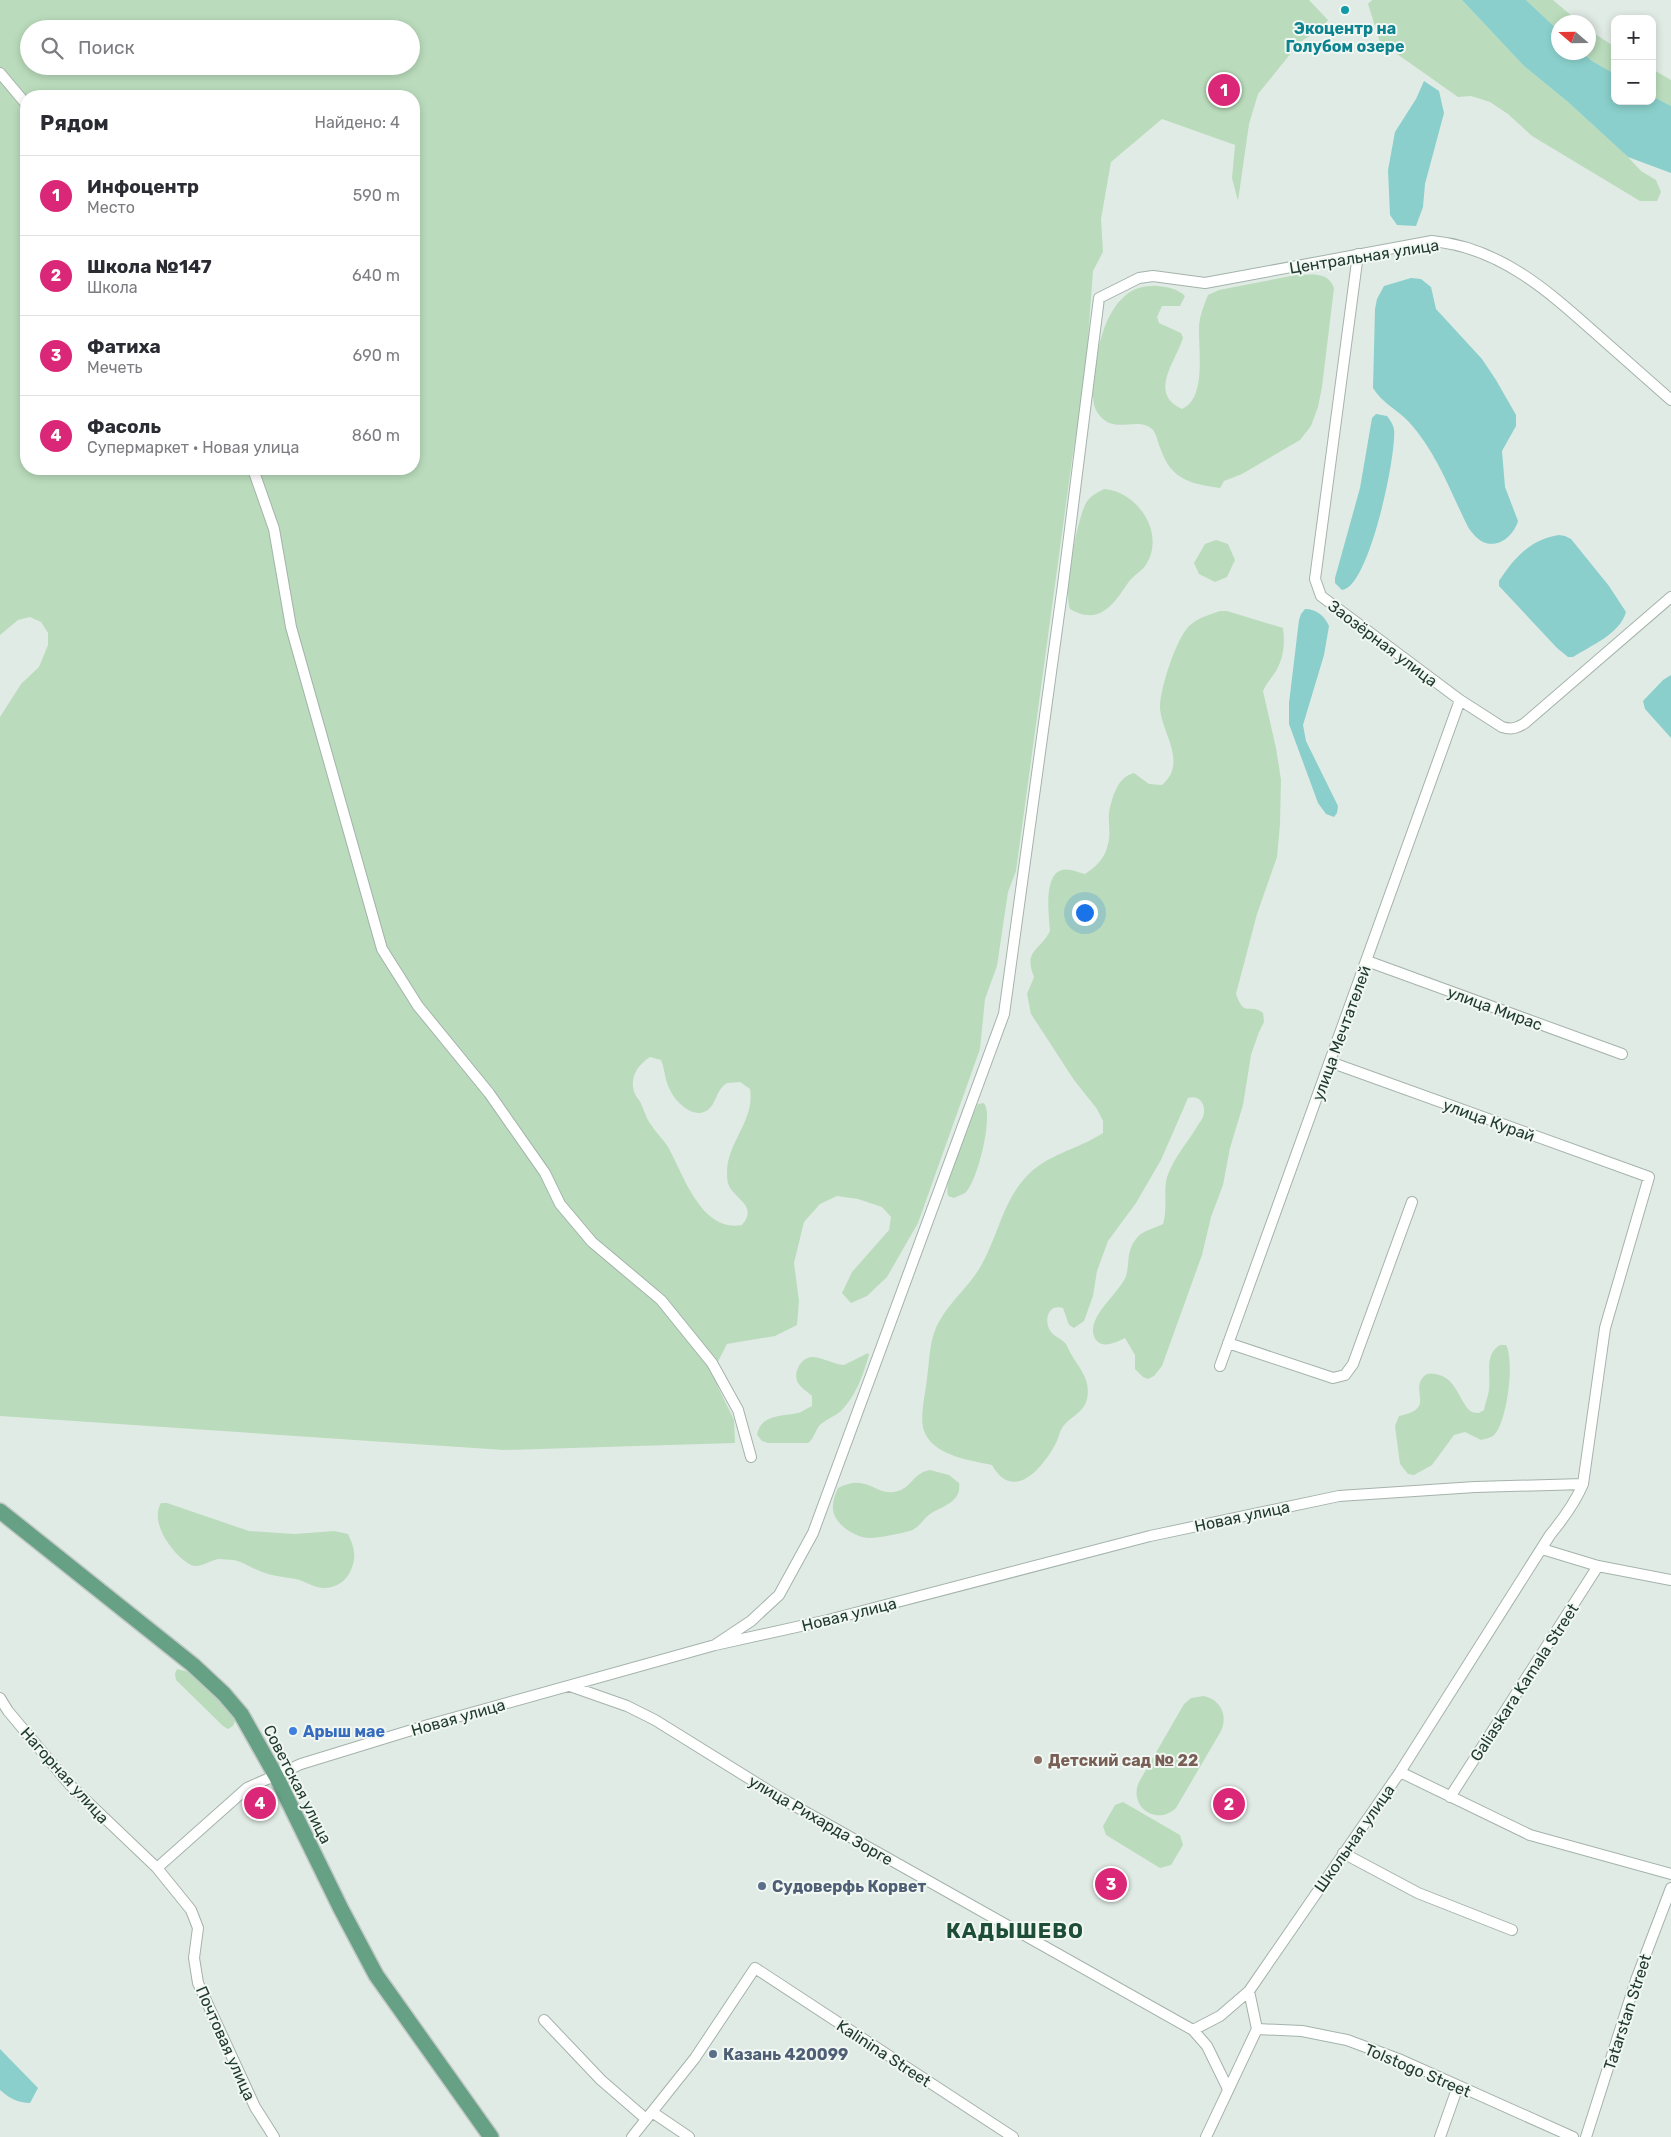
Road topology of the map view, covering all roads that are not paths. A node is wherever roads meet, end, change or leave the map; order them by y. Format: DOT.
graph roads {
  1 [pos="0,74"];
  2 [pos="20,97"];
  3 [pos="1358,254"];
  4 [pos="1671,400"];
  5 [pos="255,475"];
  6 [pos="1671,597"];
  7 [pos="1460,700"];
  8 [pos="1367,961"];
  9 [pos="1622,1054"];
  10 [pos="1330,1062"];
  11 [pos="1649,1177"];
  12 [pos="1412,1202"];
  13 [pos="1228,1343"];
  14 [pos="1220,1366"];
  15 [pos="751,1457"];
  16 [pos="1583,1484"];
  17 [pos="0,1511"];
  18 [pos="1542,1549"];
  19 [pos="1598,1566"];
  20 [pos="1671,1580"];
  21 [pos="715,1645"];
  22 [pos="570,1686"];
  23 [pos="0,1698"];
  24 [pos="1400,1772"];
  25 [pos="276,1776"];
  26 [pos="1450,1797"];
  27 [pos="1343,1853"];
  28 [pos="157,1868"];
  29 [pos="1671,1874"];
  30 [pos="1671,1888"];
  31 [pos="1512,1930"];
  32 [pos="1249,1991"];
  33 [pos="544,2020"];
  34 [pos="1257,2029"];
  35 [pos="1193,2030"];
  36 [pos="1458,2086"];
  37 [pos="1228,2089"];
  38 [pos="649,2116"];
  39 [pos="274,2137"];
  40 [pos="491,2137"];
  41 [pos="632,2137"];
  42 [pos="688,2137"];
  43 [pos="1013,2137"];
  44 [pos="1206,2137"];
  45 [pos="1440,2137"];
  46 [pos="1573,2137"];
  47 [pos="1586,2137"];
  1 -- 2 [label="street"];
  3 -- 4 [label="street, Центральная улица"];
  3 -- 7 [label="street, Заозёрная улица"];
  3 -- 21 [label="street, Центральная улица"];
  5 -- 15 [label="street"];
  6 -- 7 [label="street, Заозёрная улица"];
  7 -- 8 [label="street, улица Мечтателей"];
  8 -- 9 [label="street, улица Мирас"];
  8 -- 10 [label="street, улица Мечтателей"];
  10 -- 11 [label="street, улица Курай"];
  10 -- 13 [label="street, улица Мечтателей"];
  11 -- 16 [label="street, Школьная улица"];
  12 -- 13 [label="street"];
  13 -- 14 [label="street, улица Мечтателей"];
  16 -- 18 [label="street, Школьная улица"];
  16 -- 21 [label="street, Новая улица"];
  17 -- 25 [label="main road, Советская улица"];
  18 -- 19 [label="street"];
  18 -- 24 [label="street, Школьная улица"];
  19 -- 20 [label="street"];
  19 -- 26 [label="street, Galiaskara Kamala Street"];
  21 -- 22 [label="street, Новая улица"];
  22 -- 25 [label="street, Новая улица"];
  22 -- 35 [label="street, улица Рихарда Зорге"];
  23 -- 28 [label="street, Нагорная улица"];
  24 -- 26 [label="street"];
  24 -- 27 [label="street, Школьная улица"];
  25 -- 28 [label="street, Новая улица"];
  25 -- 40 [label="main road, Советская улица"];
  26 -- 29 [label="street"];
  27 -- 31 [label="street"];
  27 -- 32 [label="street, Школьная улица"];
  28 -- 39 [label="street, Почтовая улица"];
  30 -- 47 [label="street, Tatarstan Street"];
  32 -- 34 [label="street"];
  32 -- 35 [label="street, Школьная улица"];
  33 -- 38 [label="street"];
  34 -- 36 [label="street, Tolstogo Street"];
  34 -- 37 [label="street"];
  35 -- 37 [label="street, улица Рихарда Зорге"];
  36 -- 45 [label="street"];
  36 -- 46 [label="street, Tolstogo Street"];
  37 -- 44 [label="street"];
  38 -- 41 [label="street"];
  38 -- 42 [label="street"];
  38 -- 43 [label="street, Kalinina Street"];
}
